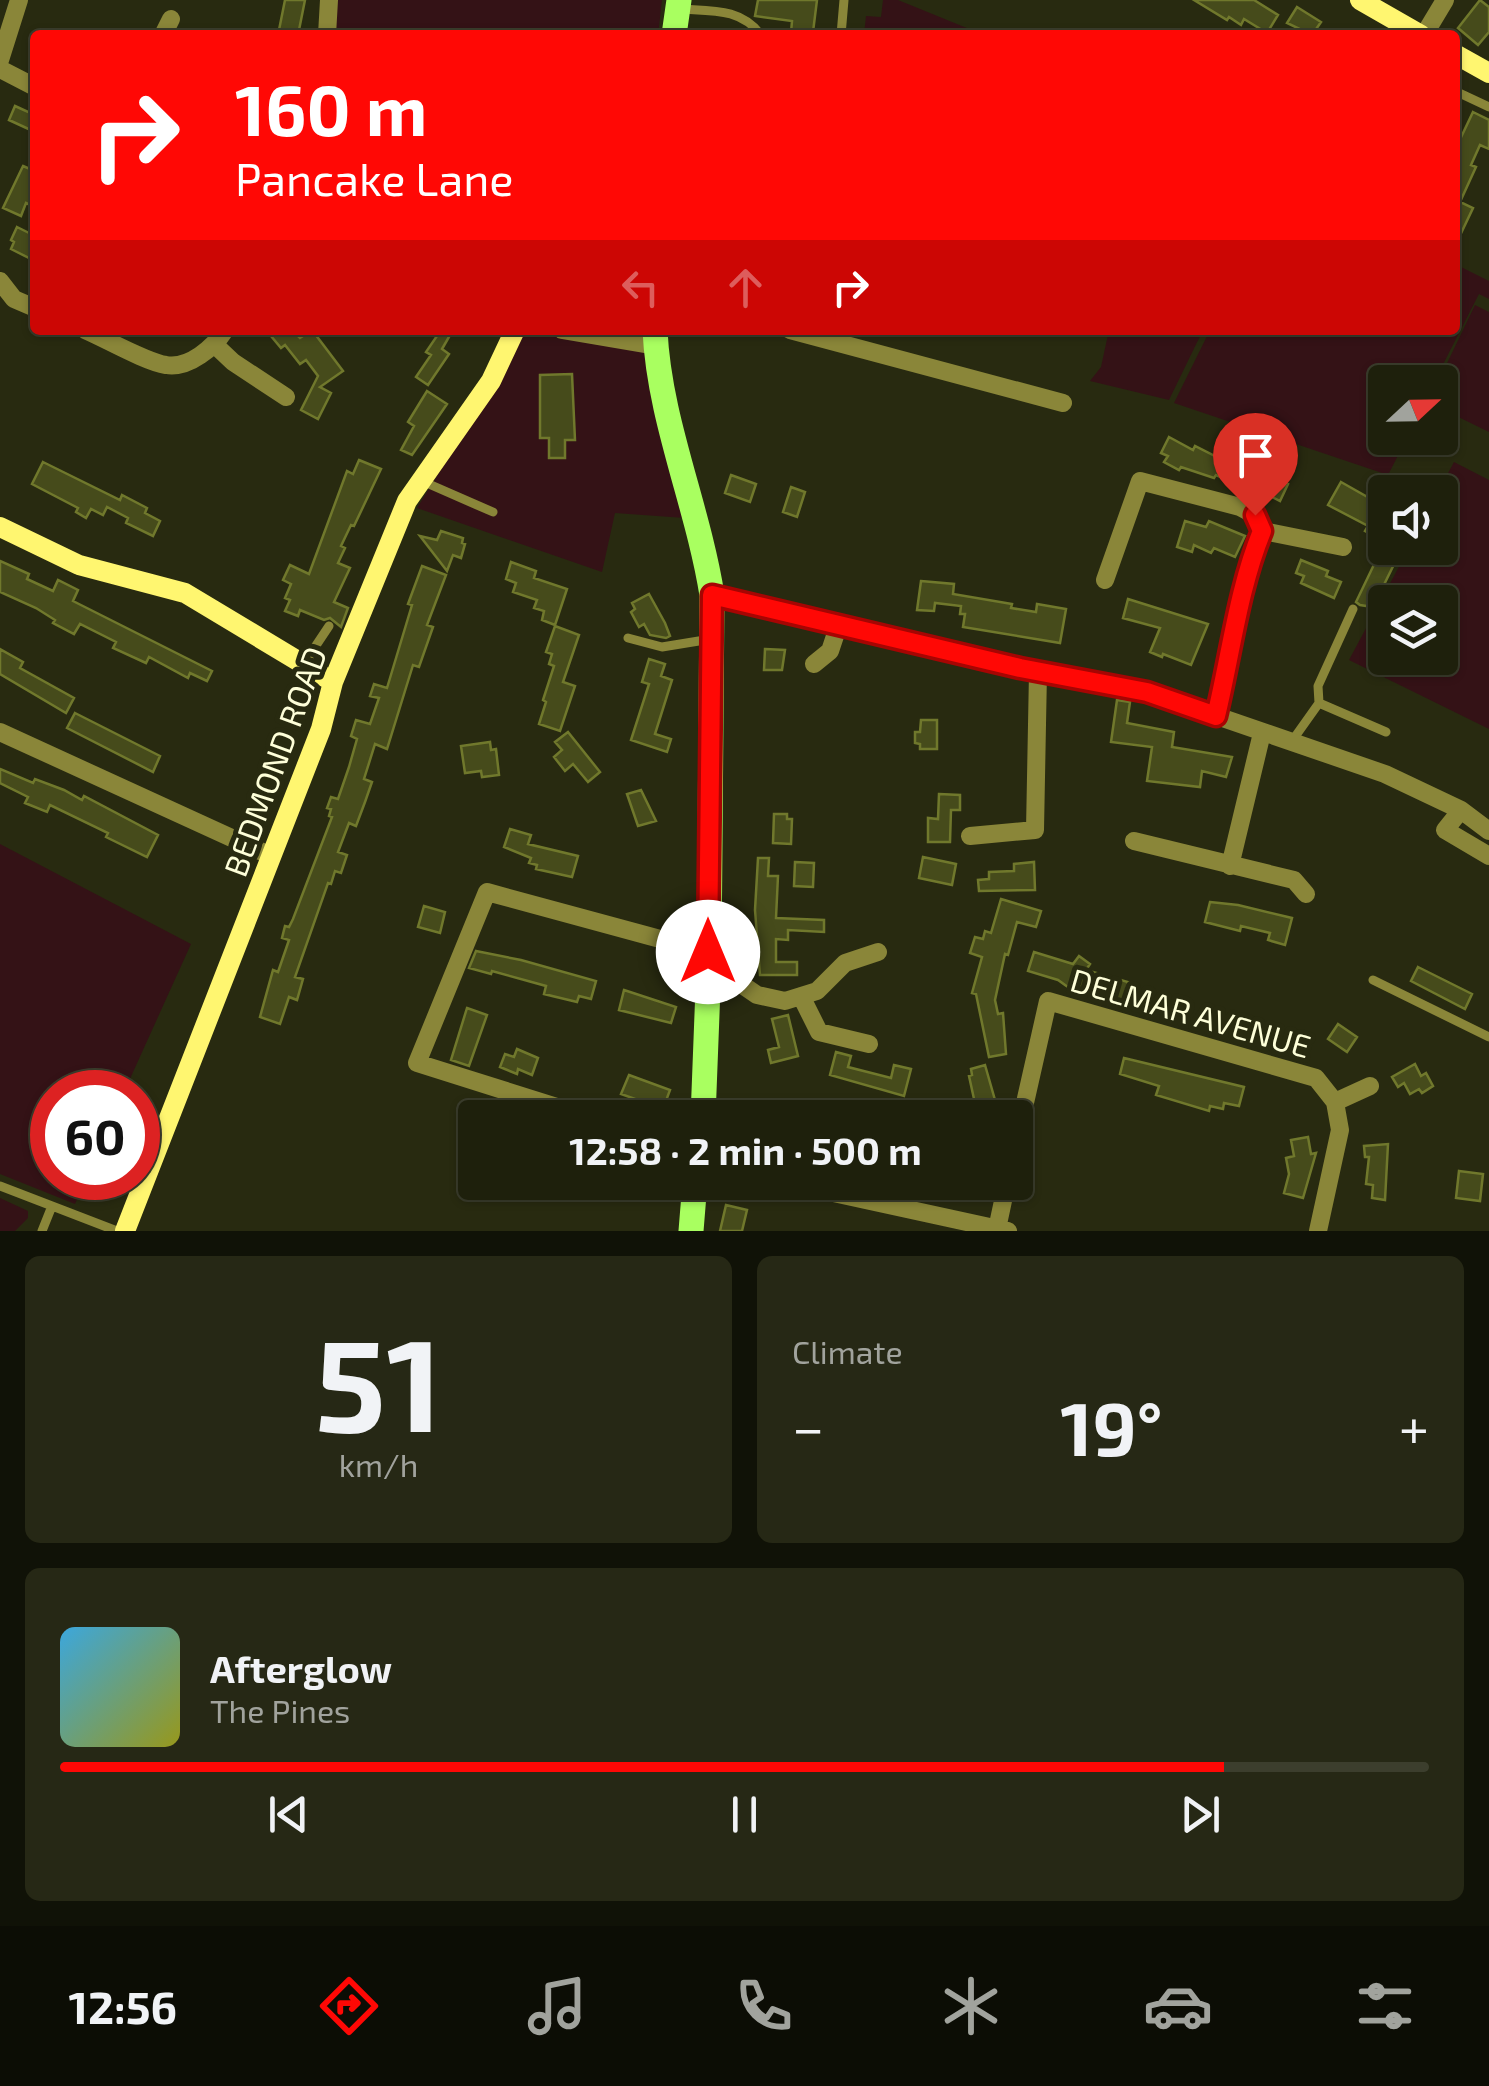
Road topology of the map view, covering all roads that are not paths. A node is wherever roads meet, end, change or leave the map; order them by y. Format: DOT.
graph roads {
  1 [pos="19,0"];
  2 [pos="329,0"];
  3 [pos="844,0"];
  4 [pos="1360,0"];
  5 [pos="1445,0"];
  6 [pos="679,4"];
  7 [pos="327,30"];
  8 [pos="675,30"];
  9 [pos="758,30"];
  10 [pos="841,30"];
  11 [pos="1413,30"];
  12 [pos="1425,30"];
  13 [pos="0,60"];
  14 [pos="1460,61"];
  15 [pos="0,70"];
  16 [pos="1489,73"];
  17 [pos="30,85"];
  18 [pos="1460,93"];
  19 [pos="1489,107"];
  20 [pos="0,281"];
  21 [pos="30,306"];
  22 [pos="97,335"];
  23 [pos="512,335"];
  24 [pos="621,335"];
  25 [pos="809,335"];
  26 [pos="220,337"];
  27 [pos="656,338"];
  28 [pos="286,397"];
  29 [pos="1063,403"];
  30 [pos="421,481"];
  31 [pos="493,512"];
  32 [pos="0,526"];
  33 [pos="1262,531"];
  34 [pos="1343,547"];
  35 [pos="1105,580"];
  36 [pos="712,595"];
  37 [pos="1353,609"];
  38 [pos="329,626"];
  39 [pos="838,626"];
  40 [pos="628,638"];
  41 [pos="713,638"];
  42 [pos="303,664"];
  43 [pos="814,664"];
  44 [pos="1038,672"];
  45 [pos="333,682"];
  46 [pos="1319,702"];
  47 [pos="1216,716"];
  48 [pos="0,732"];
  49 [pos="1386,732"];
  50 [pos="1262,733"];
  51 [pos="1290,744"];
  52 [pos="1461,810"];
  53 [pos="1489,831"];
  54 [pos="970,836"];
  55 [pos="1134,841"];
  56 [pos="271,856"];
  57 [pos="1489,856"];
  58 [pos="1230,866"];
  59 [pos="1306,894"];
  60 [pos="878,952"];
  61 [pos="709,957"];
  62 [pos="1372,980"];
  63 [pos="801,996"];
  64 [pos="1489,1037"];
  65 [pos="870,1044"];
  66 [pos="1370,1086"];
  67 [pos="535,1100"];
  68 [pos="703,1100"];
  69 [pos="1026,1100"];
  70 [pos="1335,1102"];
  71 [pos="0,1186"];
  72 [pos="694,1200"];
  73 [pos="865,1200"];
  74 [pos="1005,1200"];
  75 [pos="52,1206"];
  76 [pos="1002,1230"];
  77 [pos="42,1231"];
  78 [pos="117,1231"];
  79 [pos="125,1231"];
  80 [pos="691,1231"];
  81 [pos="1318,1231"];
  1 -- 13 [label="street"];
  2 -- 7 [label="street"];
  3 -- 10 [label="lane"];
  4 -- 11 [label="street"];
  5 -- 12 [label="street"];
  6 -- 8 [label="main road"];
  6 -- 9 [label="lane"];
  14 -- 16 [label="street"];
  15 -- 17 [label="street"];
  18 -- 19 [label="lane"];
  20 -- 21 [label="street"];
  22 -- 26 [label="street"];
  23 -- 30 [label="street, BEDMOND ROAD"];
  24 -- 27 [label="street"];
  25 -- 29 [label="street"];
  26 -- 28 [label="street"];
  27 -- 36 [label="main road"];
  30 -- 31 [label="lane"];
  30 -- 45 [label="street, BEDMOND ROAD"];
  32 -- 42 [label="street"];
  33 -- 34 [label="street"];
  33 -- 35 [label="street"];
  33 -- 47 [label="street"];
  36 -- 39 [label="street"];
  36 -- 41 [label="main road"];
  37 -- 46 [label="lane"];
  38 -- 42 [label="lane"];
  39 -- 43 [label="street"];
  39 -- 44 [label="street"];
  40 -- 41 [label="lane"];
  41 -- 61 [label="main road"];
  42 -- 45 [label="street"];
  44 -- 47 [label="street"];
  44 -- 54 [label="street"];
  45 -- 56 [label="street, BEDMOND ROAD"];
  46 -- 49 [label="lane"];
  46 -- 51 [label="lane"];
  47 -- 50 [label="street"];
  48 -- 56 [label="street"];
  50 -- 51 [label="street"];
  50 -- 58 [label="street"];
  51 -- 52 [label="street"];
  52 -- 53 [label="street"];
  52 -- 57 [label="street"];
  55 -- 58 [label="street"];
  56 -- 79 [label="street, BEDMOND ROAD"];
  58 -- 59 [label="street"];
  60 -- 63 [label="street"];
  61 -- 63 [label="street"];
  61 -- 67 [label="street"];
  61 -- 68 [label="main road"];
  62 -- 64 [label="lane"];
  63 -- 65 [label="street"];
  66 -- 70 [label="street, DELMAR AVENUE"];
  69 -- 70 [label="street, DELMAR AVENUE"];
  70 -- 81 [label="street, DELMAR AVENUE"];
  71 -- 75 [label="lane"];
  72 -- 80 [label="main road"];
  73 -- 76 [label="street"];
  74 -- 76 [label="street"];
  75 -- 77 [label="lane"];
  75 -- 78 [label="lane"];
}
